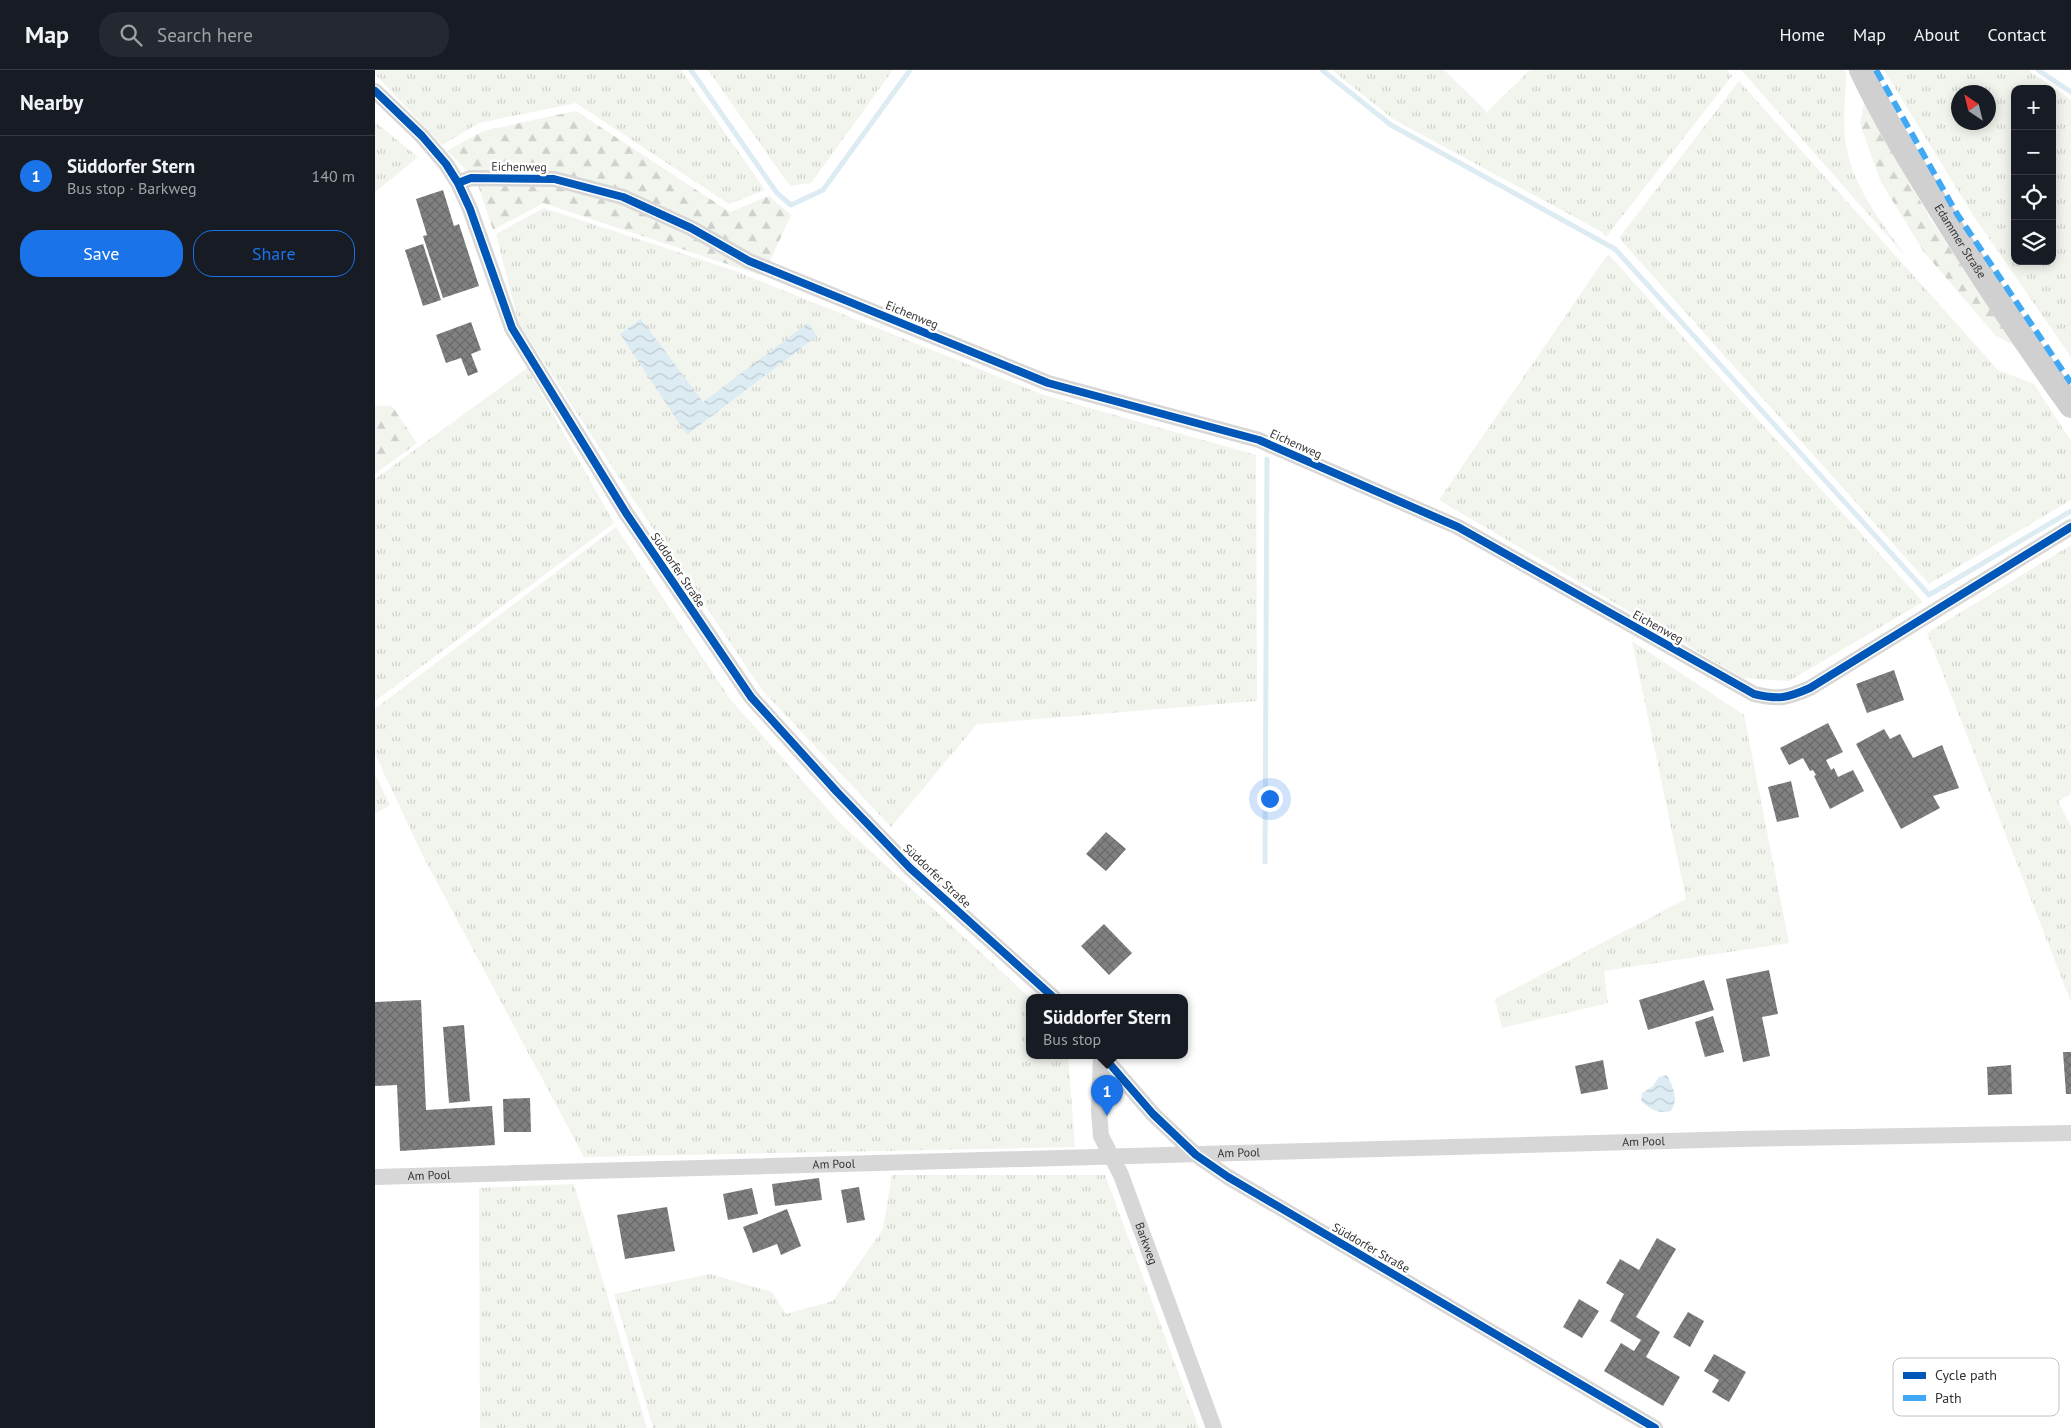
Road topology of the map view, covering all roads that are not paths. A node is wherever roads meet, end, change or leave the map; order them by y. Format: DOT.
graph roads {
  1 [pos="1861,70"];
  2 [pos="375,91"];
  3 [pos="458,183"];
  4 [pos="2071,406"];
  5 [pos="2071,527"];
  6 [pos="1050,994"];
  7 [pos="1102,1059"];
  8 [pos="1105,1059"];
  9 [pos="2071,1134"];
  10 [pos="1196,1155"];
  11 [pos="1111,1157"];
  12 [pos="375,1177"];
  13 [pos="1214,1428"];
  14 [pos="1655,1428"];
  1 -- 4 [label="main road, Edammer Straße"];
  2 -- 3 [label="street, Süddorfer Straße"];
  3 -- 5 [label="street, Eichenweg"];
  3 -- 6 [label="street, Süddorfer Straße"];
  7 -- 11 [label="street, Barkweg"];
  8 -- 10 [label="street, Süddorfer Straße"];
  9 -- 10 [label="street, Am Pool"];
  10 -- 11 [label="street, Am Pool"];
  10 -- 14 [label="street, Süddorfer Straße"];
  11 -- 12 [label="street, Am Pool"];
  11 -- 13 [label="street, Barkweg"];
}
